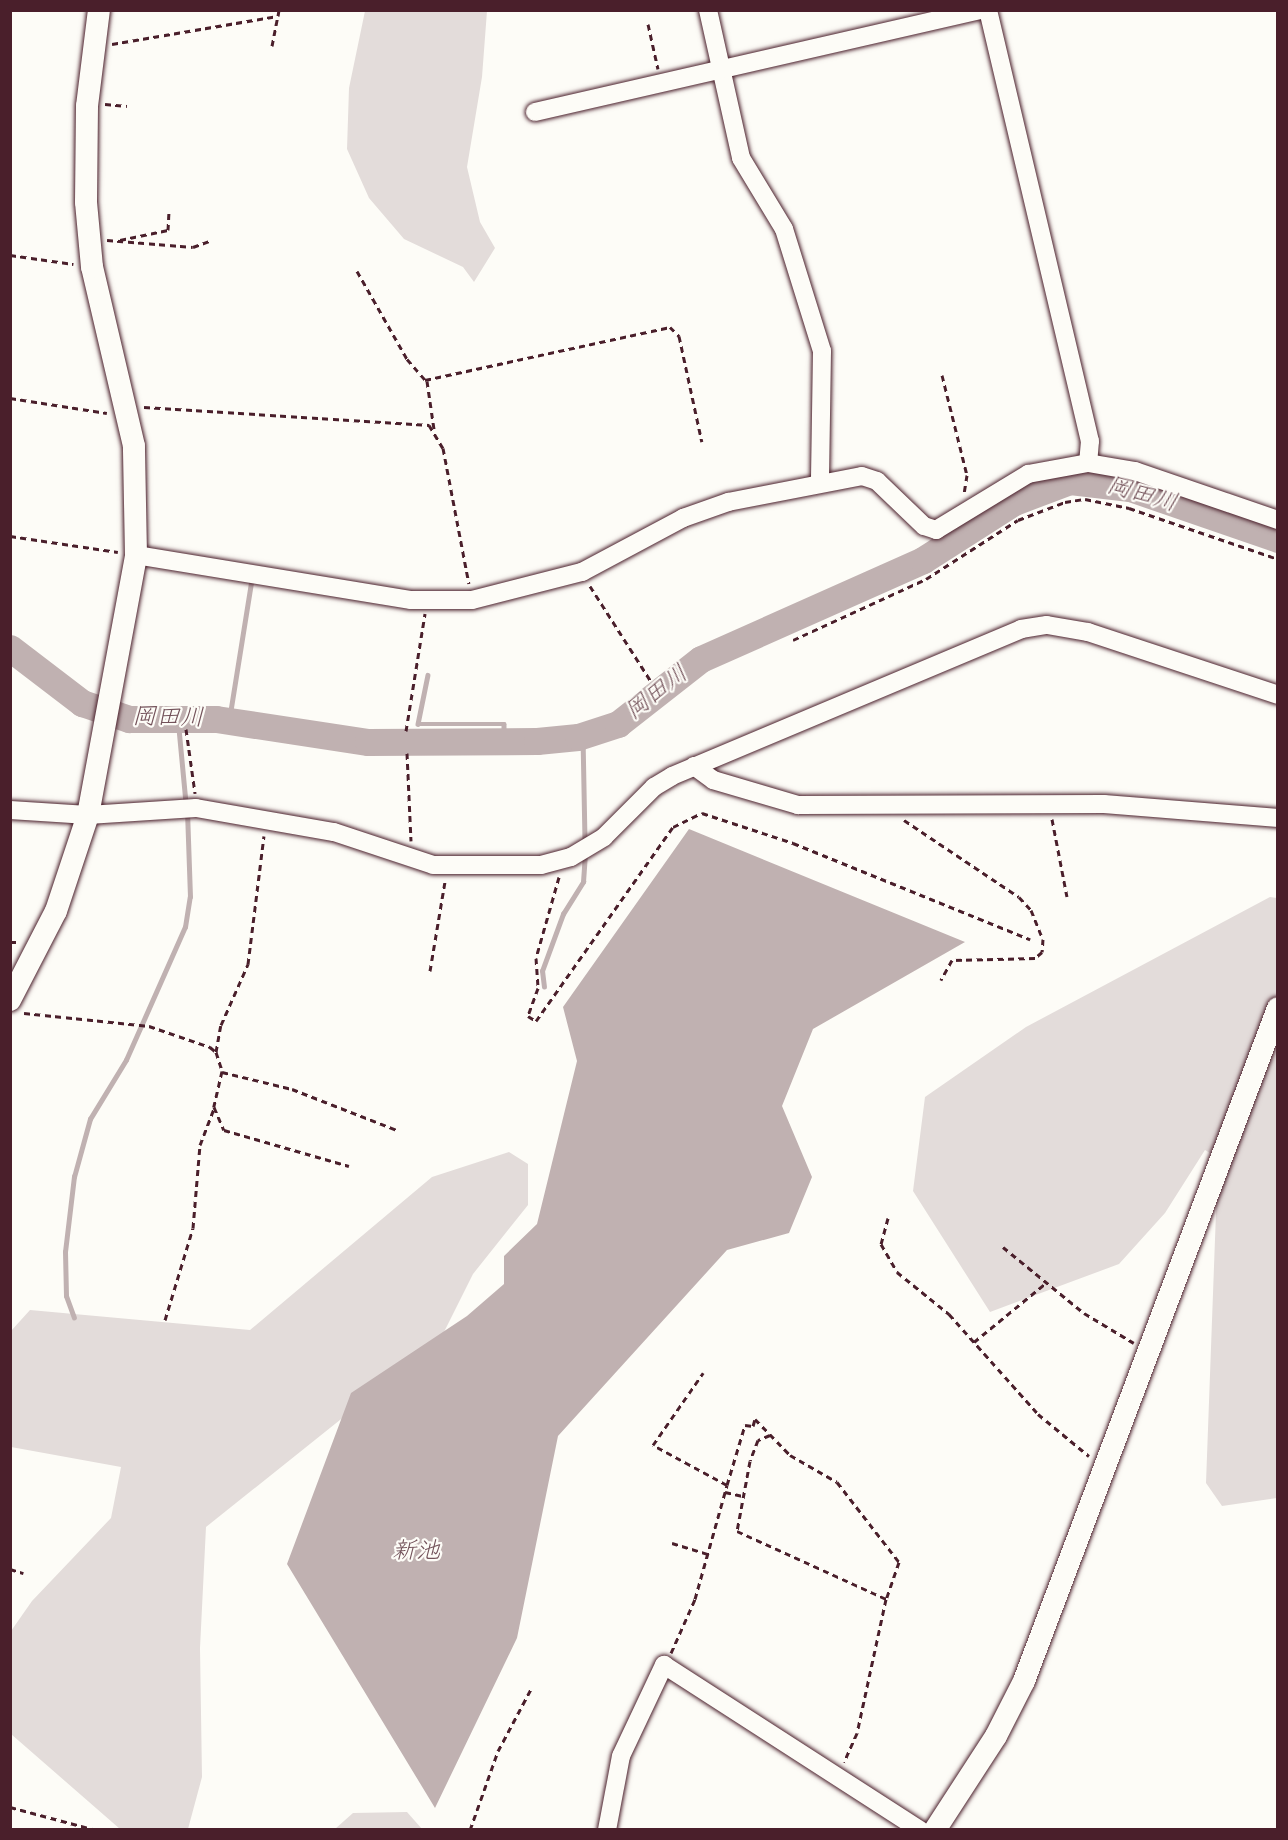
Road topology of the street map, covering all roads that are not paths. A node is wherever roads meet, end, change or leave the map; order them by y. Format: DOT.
graph roads {
  1 [pos="99,10"];
  2 [pos="708,10"];
  3 [pos="982,10"];
  4 [pos="988,10"];
  5 [pos="723,72"];
  6 [pos="535,112"];
  7 [pos="1088,463"];
  8 [pos="820,483"];
  9 [pos="1278,520"];
  10 [pos="136,555"];
  11 [pos="1278,695"];
  12 [pos="694,766"];
  13 [pos="10,810"];
  14 [pos="88,815"];
  15 [pos="1278,818"];
  16 [pos="14,1006"];
  17 [pos="1278,1008"];
  18 [pos="607,1830"];
  19 [pos="920,1830"];
  20 [pos="935,1830"];
  1 -- 10 [label="street"];
  2 -- 5 [label="street"];
  3 -- 5 [label="street"];
  4 -- 7 [label="street"];
  5 -- 6 [label="street"];
  5 -- 8 [label="street"];
  7 -- 8 [label="street"];
  7 -- 9 [label="street"];
  8 -- 10 [label="street"];
  10 -- 14 [label="street"];
  11 -- 12 [label="street"];
  12 -- 14 [label="street"];
  12 -- 15 [label="street"];
  13 -- 14 [label="street"];
  14 -- 16 [label="street"];
  17 -- 20 [label="street"];
  18 -- 19 [label="street"];
}
